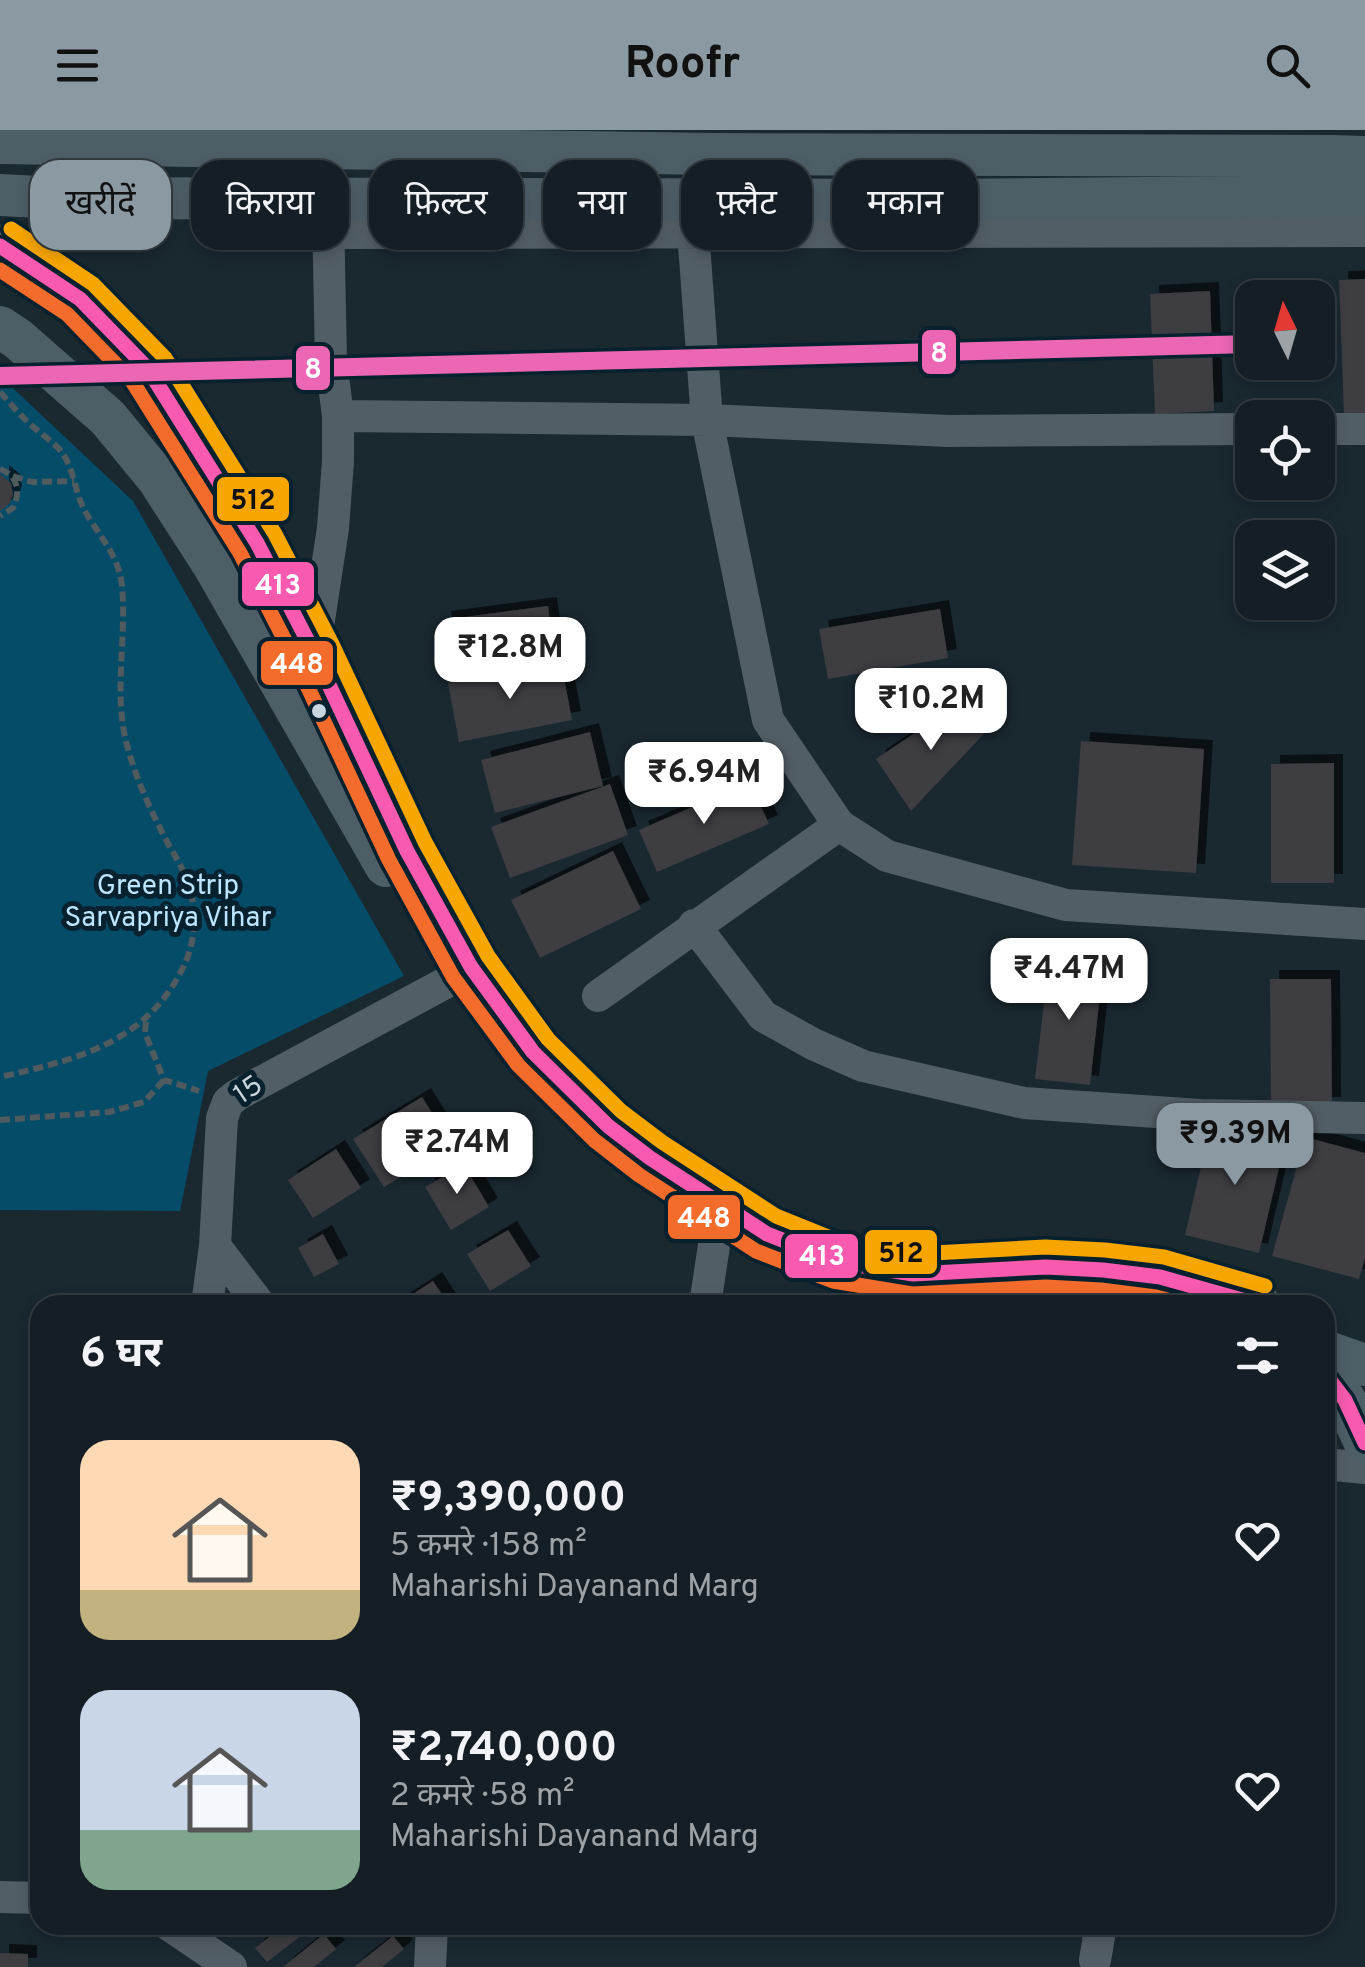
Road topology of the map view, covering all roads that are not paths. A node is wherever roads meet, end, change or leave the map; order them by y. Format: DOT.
graph roads {
  1 [pos="220,130"];
  2 [pos="0,144"];
  3 [pos="1348,157"];
  4 [pos="231,160"];
  5 [pos="0,195"];
  6 [pos="1365,196"];
  7 [pos="191,204"];
  8 [pos="349,209"];
  9 [pos="349,212"];
  10 [pos="681,230"];
  11 [pos="812,231"];
  12 [pos="1365,231"];
  13 [pos="0,246"];
  14 [pos="321,250"];
  15 [pos="694,250"];
  16 [pos="0,327"];
  17 [pos="0,349"];
  18 [pos="71,386"];
  19 [pos="338,416"];
  20 [pos="707,420"];
  21 [pos="1365,428"];
  22 [pos="1235,429"];
  23 [pos="1335,429"];
  24 [pos="314,653"];
  25 [pos="838,825"];
  26 [pos="394,855"];
  27 [pos="1365,924"];
  28 [pos="694,925"];
  29 [pos="460,974"];
  30 [pos="598,996"];
  31 [pos="1365,1118"];
  32 [pos="716,1232"];
  33 [pos="215,1246"];
  34 [pos="208,1295"];
  35 [pos="252,1295"];
  36 [pos="707,1295"];
  37 [pos="866,1295"];
  38 [pos="978,1295"];
  39 [pos="1110,1295"];
  40 [pos="1224,1295"];
  41 [pos="1335,1327"];
  42 [pos="1365,1335"];
  43 [pos="1335,1354"];
  44 [pos="1365,1365"];
  45 [pos="1335,1388"];
  46 [pos="1365,1443"];
  47 [pos="1335,1465"];
  48 [pos="1365,1468"];
  49 [pos="0,1897"];
  50 [pos="30,1898"];
  51 [pos="184,1935"];
  52 [pos="432,1935"];
  53 [pos="1099,1935"];
  54 [pos="1095,1960"];
  55 [pos="231,1967"];
  56 [pos="430,1967"];
  1 -- 4 [label="main road"];
  2 -- 3 [label="main road, bridge"];
  5 -- 7 [label="main road"];
  6 -- 8 [label="main road"];
  9 -- 10 [label="street"];
  11 -- 12 [label="street"];
  13 -- 24 [label="main road"];
  14 -- 19 [label="street"];
  15 -- 20 [label="street"];
  16 -- 18 [label="main road"];
  17 -- 18 [label="main road"];
  18 -- 26 [label="main road"];
  19 -- 20 [label="street"];
  19 -- 24 [label="street"];
  20 -- 22 [label="street"];
  20 -- 25 [label="street"];
  21 -- 23 [label="street"];
  24 -- 26 [label="main road"];
  25 -- 27 [label="street"];
  25 -- 28 [label="street"];
  26 -- 29 [label="main road"];
  28 -- 30 [label="street"];
  28 -- 31 [label="street"];
  29 -- 32 [label="main road"];
  29 -- 33 [label="street, 15"];
  29 -- 40 [label="main road"];
  32 -- 36 [label="street"];
  32 -- 37 [label="main road"];
  33 -- 34 [label="street, 15"];
  33 -- 35 [label="street"];
  38 -- 39 [label="main road"];
  41 -- 42 [label="main road"];
  43 -- 44 [label="main road"];
  45 -- 46 [label="main road"];
  47 -- 48 [label="street"];
  49 -- 50 [label="street"];
  51 -- 55 [label="street"];
  52 -- 56 [label="street"];
  53 -- 54 [label="street"];
}
